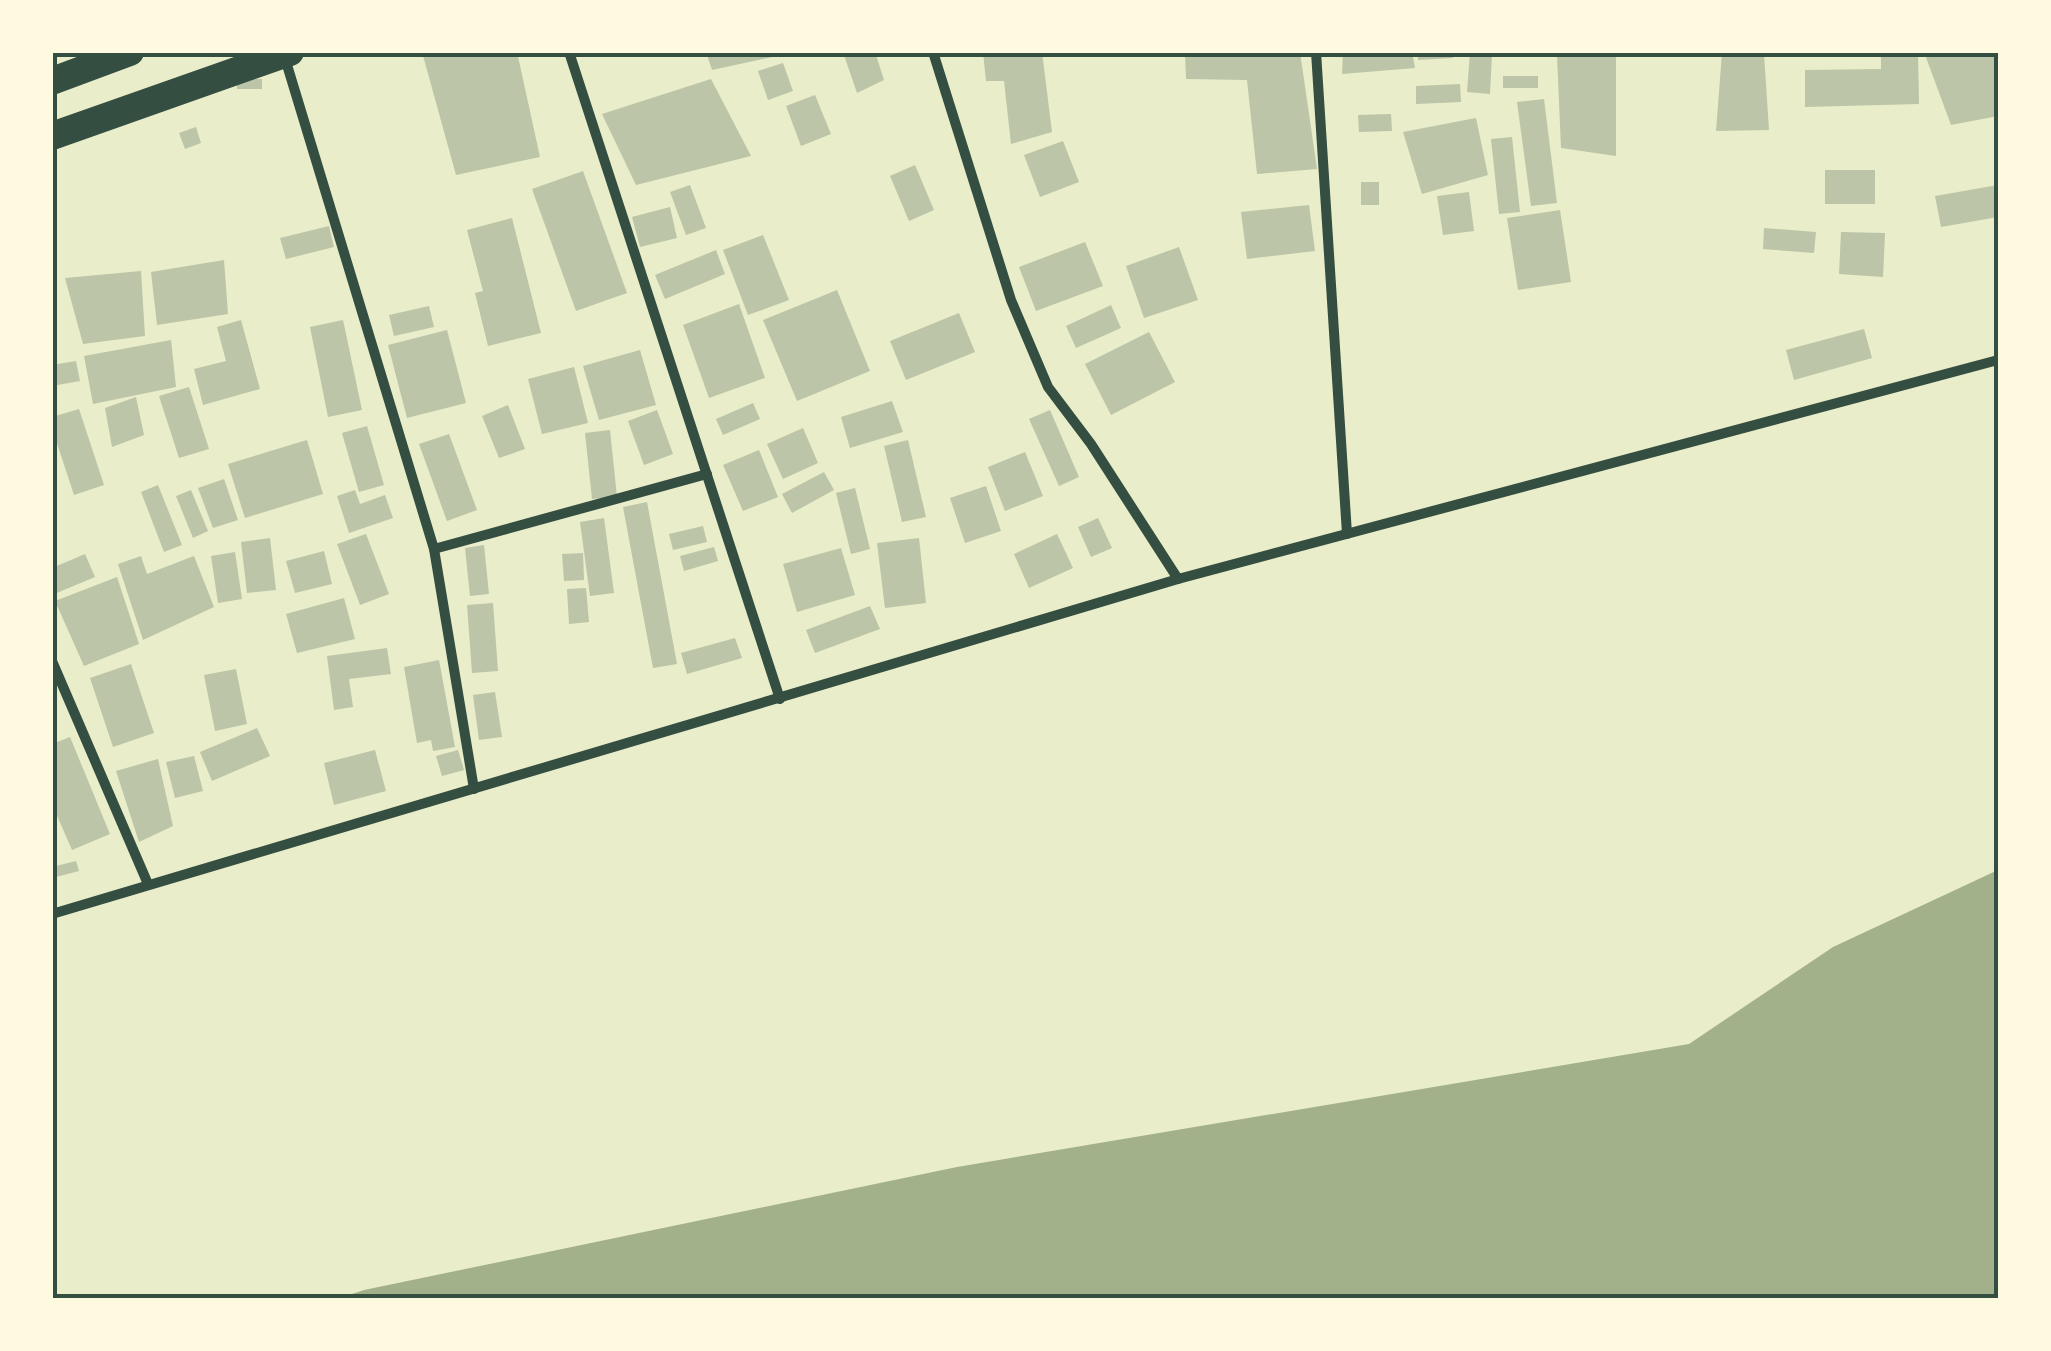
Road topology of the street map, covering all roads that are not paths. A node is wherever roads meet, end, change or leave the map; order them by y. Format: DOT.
graph roads {
  1 [pos="130,52"];
  2 [pos="569,52"];
  3 [pos="933,52"];
  4 [pos="1316,52"];
  5 [pos="286,53"];
  6 [pos="52,80"];
  7 [pos="52,136"];
  8 [pos="1998,360"];
  9 [pos="707,474"];
  10 [pos="1346,534"];
  11 [pos="434,549"];
  12 [pos="1178,579"];
  13 [pos="52,661"];
  14 [pos="780,699"];
  15 [pos="474,788"];
  16 [pos="148,884"];
  17 [pos="52,914"];
  1 -- 6 [label="highway"];
  2 -- 9 [label="street"];
  3 -- 12 [label="street"];
  4 -- 10 [label="street"];
  5 -- 7 [label="highway"];
  5 -- 11 [label="street"];
  8 -- 10 [label="street"];
  9 -- 11 [label="street"];
  9 -- 14 [label="street"];
  10 -- 12 [label="street"];
  11 -- 15 [label="street"];
  12 -- 14 [label="street"];
  13 -- 16 [label="street"];
  14 -- 15 [label="street"];
  15 -- 16 [label="street"];
  16 -- 17 [label="street"];
}
